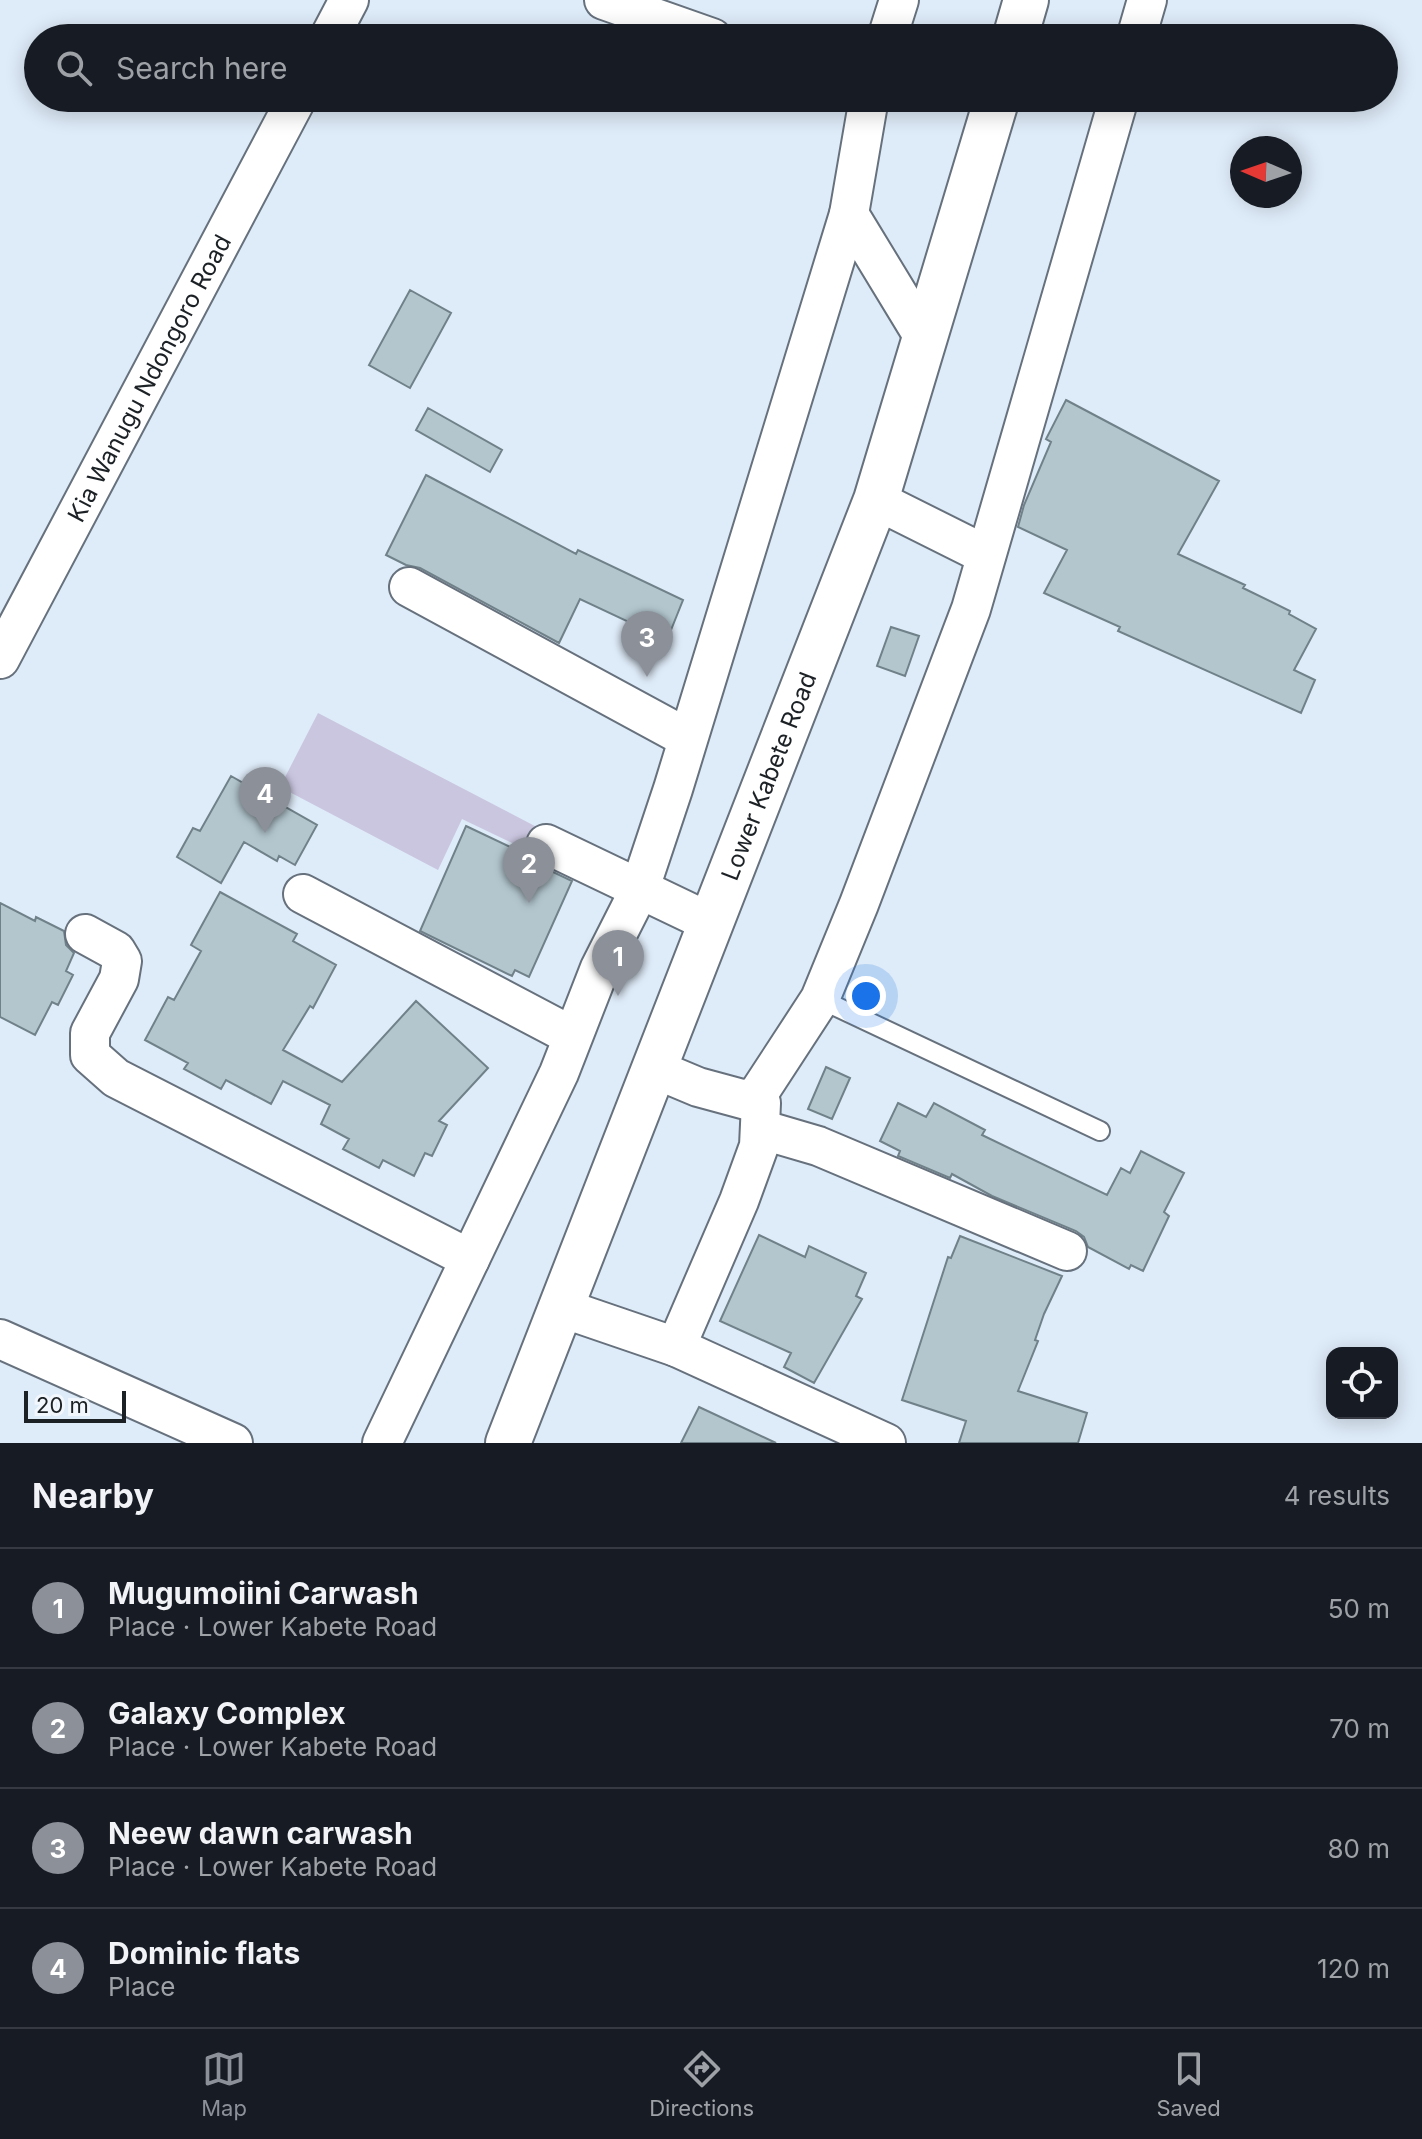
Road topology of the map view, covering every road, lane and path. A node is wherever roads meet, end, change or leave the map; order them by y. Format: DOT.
graph roads {
  1 [pos="349,0"];
  2 [pos="604,0"];
  3 [pos="899,0"];
  4 [pos="1026,0"];
  5 [pos="1147,0"];
  6 [pos="336,24"];
  7 [pos="672,24"];
  8 [pos="891,24"];
  9 [pos="1019,24"];
  10 [pos="1140,24"];
  11 [pos="290,112"];
  12 [pos="867,112"];
  13 [pos="993,112"];
  14 [pos="1115,112"];
  15 [pos="849,214"];
  16 [pos="925,339"];
  17 [pos="876,500"];
  18 [pos="986,555"];
  19 [pos="409,587"];
  20 [pos="0,659"];
  21 [pos="687,738"];
  22 [pos="546,844"];
  23 [pos="639,891"];
  24 [pos="303,894"];
  25 [pos="711,923"];
  26 [pos="85,934"];
  27 [pos="820,999"];
  28 [pos="572,1036"];
  29 [pos="655,1069"];
  30 [pos="762,1088"];
  31 [pos="760,1129"];
  32 [pos="1100,1131"];
  33 [pos="1067,1251"];
  34 [pos="470,1259"];
  35 [pos="562,1308"];
  36 [pos="0,1339"];
  37 [pos="676,1347"];
  38 [pos="233,1443"];
  39 [pos="382,1443"];
  40 [pos="508,1443"];
  41 [pos="886,1443"];
  1 -- 6 [label="street"];
  2 -- 7 [label="street"];
  3 -- 8 [label="street"];
  4 -- 9 [label="main road"];
  5 -- 10 [label="street"];
  11 -- 20 [label="street, Kia Wanugu Ndongoro Road"];
  12 -- 15 [label="street"];
  13 -- 16 [label="main road, Lower Kabete Road"];
  14 -- 18 [label="street"];
  15 -- 16 [label="street"];
  15 -- 21 [label="street"];
  16 -- 17 [label="main road, Lower Kabete Road"];
  17 -- 18 [label="street"];
  17 -- 25 [label="main road, Lower Kabete Road"];
  18 -- 27 [label="street"];
  19 -- 21 [label="street"];
  21 -- 23 [label="street"];
  22 -- 23 [label="street"];
  23 -- 25 [label="street"];
  23 -- 28 [label="street"];
  24 -- 28 [label="street"];
  25 -- 29 [label="main road, Lower Kabete Road"];
  26 -- 34 [label="street"];
  27 -- 30 [label="street"];
  27 -- 32 [label="lane"];
  28 -- 34 [label="street"];
  29 -- 30 [label="street"];
  29 -- 35 [label="main road, Lower Kabete Road"];
  30 -- 31 [label="street"];
  31 -- 33 [label="street"];
  31 -- 37 [label="street"];
  34 -- 39 [label="street"];
  35 -- 37 [label="street"];
  35 -- 40 [label="main road, Lower Kabete Road"];
  36 -- 38 [label="street"];
  37 -- 41 [label="street"];
}
